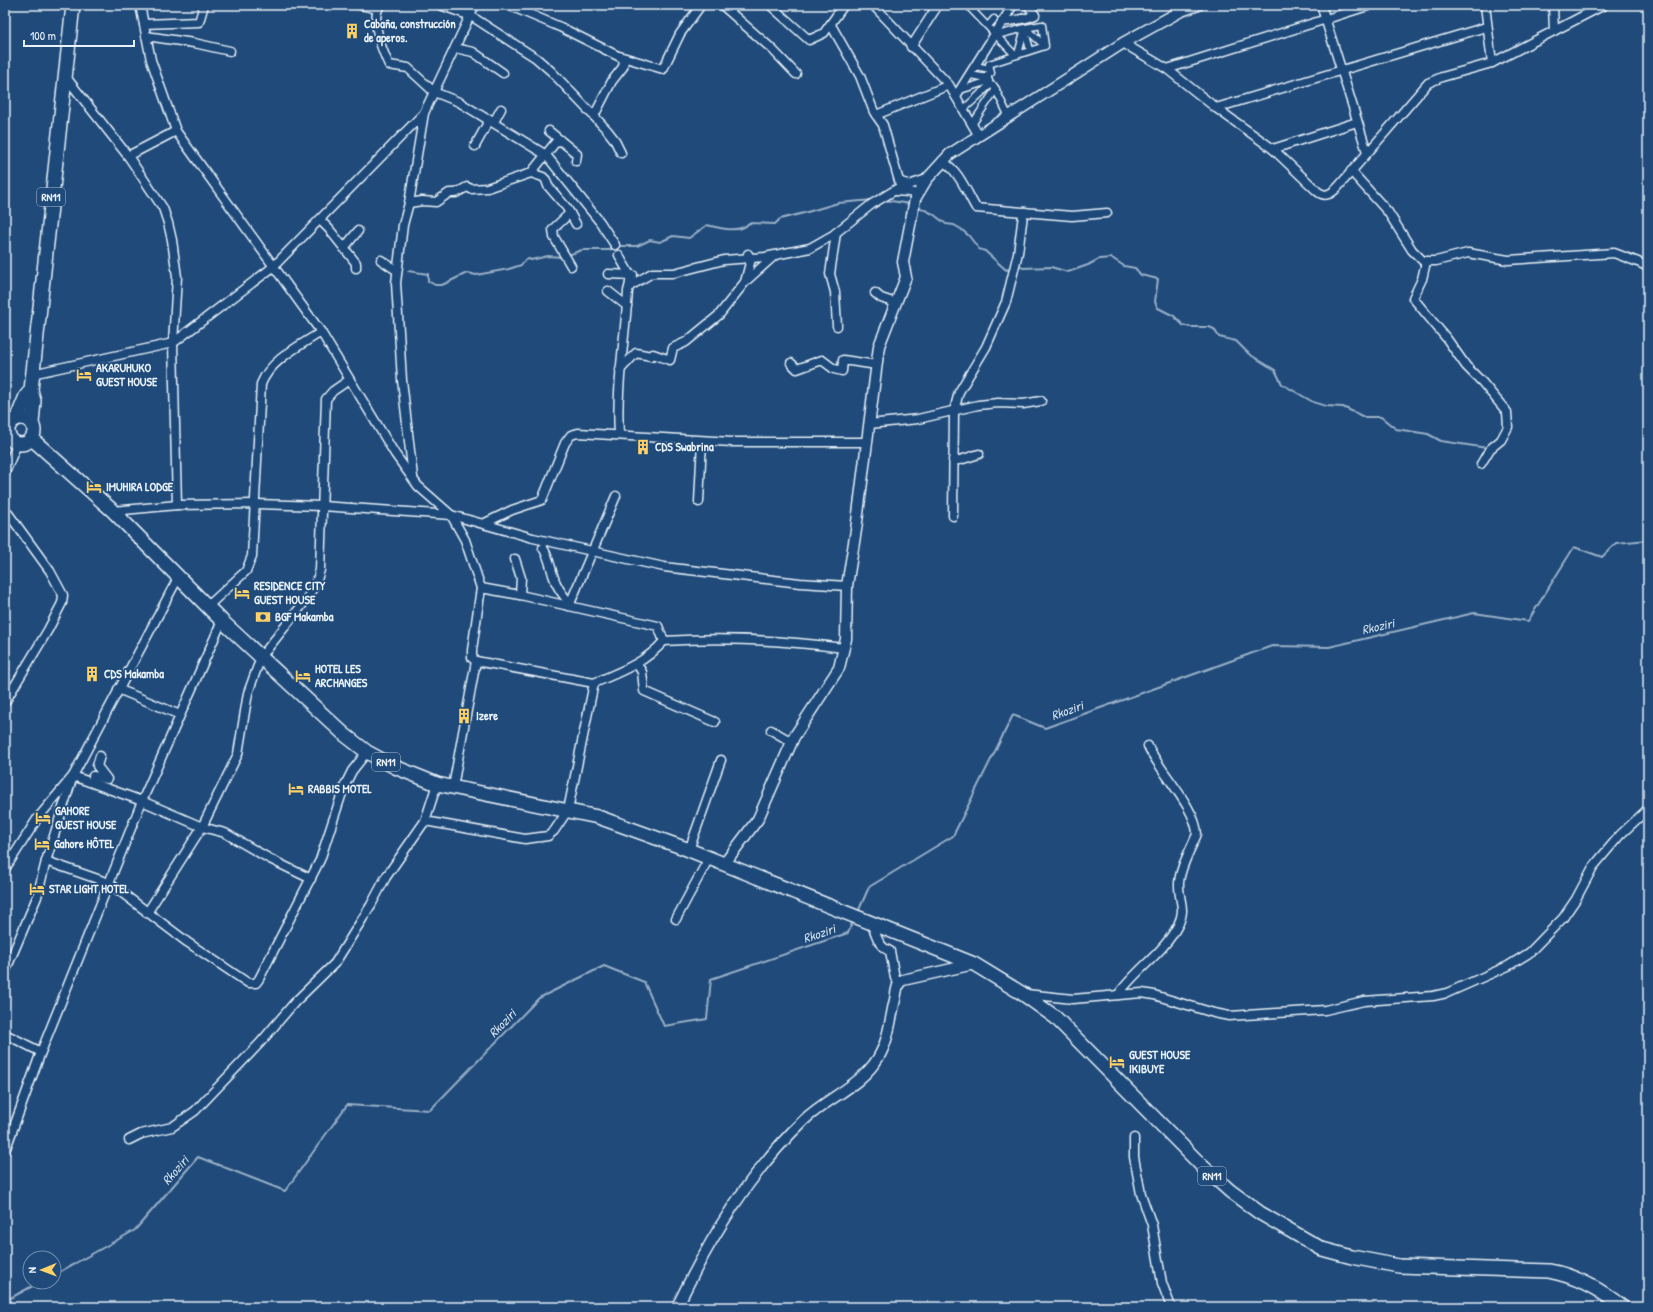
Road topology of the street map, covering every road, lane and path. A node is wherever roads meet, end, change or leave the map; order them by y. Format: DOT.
graph roads {
  1 [pos="73,5"];
  2 [pos="140,5"];
  3 [pos="204,5"];
  4 [pos="360,5"];
  5 [pos="440,5"];
  6 [pos="475,5"];
  7 [pos="508,5"];
  8 [pos="701,5"];
  9 [pos="722,5"];
  10 [pos="770,5"];
  11 [pos="844,5"];
  12 [pos="873,5"];
  13 [pos="938,5"];
  14 [pos="982,5"];
  15 [pos="1013,5"];
  16 [pos="1028,5"];
  17 [pos="1198,5"];
  18 [pos="1321,5"];
  19 [pos="1372,5"];
  20 [pos="1485,5"];
  21 [pos="1553,5"];
  22 [pos="1604,5"];
  23 [pos="379,7"];
  24 [pos="987,15"];
  25 [pos="471,16"];
  26 [pos="1325,19"];
  27 [pos="982,20"];
  28 [pos="998,20"];
  29 [pos="144,24"];
  30 [pos="831,25"];
  31 [pos="988,26"];
  32 [pos="1486,27"];
  33 [pos="1025,29"];
  34 [pos="1554,31"];
  35 [pos="996,34"];
  36 [pos="146,36"];
  37 [pos="1123,43"];
  38 [pos="1045,46"];
  39 [pos="911,47"];
  40 [pos="456,48"];
  41 [pos="1030,50"];
  42 [pos="230,51"];
  43 [pos="1016,54"];
  44 [pos="618,56"];
  45 [pos="1492,63"];
  46 [pos="975,66"];
  47 [pos="990,69"];
  48 [pos="1167,69"];
  49 [pos="1341,70"];
  50 [pos="503,72"];
  51 [pos="796,74"];
  52 [pos="64,75"];
  53 [pos="970,75"];
  54 [pos="991,83"];
  55 [pos="949,85"];
  56 [pos="434,92"];
  57 [pos="958,93"];
  58 [pos="964,108"];
  59 [pos="1216,108"];
  60 [pos="501,109"];
  61 [pos="424,113"];
  62 [pos="876,115"];
  63 [pos="594,116"];
  64 [pos="1010,117"];
  65 [pos="492,121"];
  66 [pos="1356,122"];
  67 [pos="973,123"];
  68 [pos="176,131"];
  69 [pos="550,131"];
  70 [pos="980,136"];
  71 [pos="560,140"];
  72 [pos="475,146"];
  73 [pos="1273,149"];
  74 [pos="1367,152"];
  75 [pos="620,153"];
  76 [pos="546,155"];
  77 [pos="128,156"];
  78 [pos="576,161"];
  79 [pos="942,161"];
  80 [pos="1351,171"];
  81 [pos="531,173"];
  82 [pos="927,178"];
  83 [pos="905,184"];
  84 [pos="894,191"];
  85 [pos="918,194"];
  86 [pos="409,203"];
  87 [pos="1025,212"];
  88 [pos="570,213"];
  89 [pos="1107,213"];
  90 [pos="320,220"];
  91 [pos="576,224"];
  92 [pos="358,231"];
  93 [pos="836,233"];
  94 [pos="615,245"];
  95 [pos="344,248"];
  96 [pos="619,255"];
  97 [pos="771,255"];
  98 [pos="750,256"];
  99 [pos="381,260"];
  100 [pos="1426,262"];
  101 [pos="570,266"];
  102 [pos="273,267"];
  103 [pos="356,268"];
  104 [pos="1648,268"];
  105 [pos="396,270"];
  106 [pos="608,274"];
  107 [pos="631,275"];
  108 [pos="641,279"];
  109 [pos="745,282"];
  110 [pos="630,286"];
  111 [pos="608,291"];
  112 [pos="876,293"];
  113 [pos="896,303"];
  114 [pos="627,306"];
  115 [pos="837,326"];
  116 [pos="321,332"];
  117 [pos="173,343"];
  118 [pos="622,348"];
  119 [pos="636,354"];
  120 [pos="791,363"];
  121 [pos="877,365"];
  122 [pos="620,370"];
  123 [pos="32,374"];
  124 [pos="349,380"];
  125 [pos="31,390"];
  126 [pos="1041,400"];
  127 [pos="954,411"];
  128 [pos="17,418"];
  129 [pos="32,423"];
  130 [pos="869,424"];
  131 [pos="6,427"];
  132 [pos="619,434"];
  133 [pos="32,439"];
  134 [pos="702,441"];
  135 [pos="866,442"];
  136 [pos="17,444"];
  137 [pos="979,454"];
  138 [pos="953,460"];
  139 [pos="1481,464"];
  140 [pos="5,473"];
  141 [pos="414,478"];
  142 [pos="616,496"];
  143 [pos="699,502"];
  144 [pos="256,504"];
  145 [pos="177,505"];
  146 [pos="322,506"];
  147 [pos="5,509"];
  148 [pos="113,511"];
  149 [pos="451,515"];
  150 [pos="953,516"];
  151 [pos="485,523"];
  152 [pos="543,548"];
  153 [pos="594,550"];
  154 [pos="515,559"];
  155 [pos="179,576"];
  156 [pos="847,586"];
  157 [pos="482,588"];
  158 [pos="520,595"];
  159 [pos="570,605"];
  160 [pos="208,606"];
  161 [pos="222,621"];
  162 [pos="664,641"];
  163 [pos="844,648"];
  164 [pos="261,657"];
  165 [pos="476,661"];
  166 [pos="638,664"];
  167 [pos="594,683"];
  168 [pos="118,689"];
  169 [pos="5,702"];
  170 [pos="180,715"];
  171 [pos="715,722"];
  172 [pos="771,730"];
  173 [pos="792,742"];
  174 [pos="1148,746"];
  175 [pos="367,752"];
  176 [pos="100,756"];
  177 [pos="720,760"];
  178 [pos="95,764"];
  179 [pos="73,776"];
  180 [pos="91,779"];
  181 [pos="436,784"];
  182 [pos="453,787"];
  183 [pos="142,801"];
  184 [pos="1648,809"];
  185 [pos="568,810"];
  186 [pos="425,822"];
  187 [pos="202,827"];
  188 [pos="689,850"];
  189 [pos="709,858"];
  190 [pos="7,859"];
  191 [pos="46,861"];
  192 [pos="724,864"];
  193 [pos="5,869"];
  194 [pos="311,879"];
  195 [pos="109,883"];
  196 [pos="147,914"];
  197 [pos="864,918"];
  198 [pos="676,919"];
  199 [pos="974,964"];
  200 [pos="5,972"];
  201 [pos="899,983"];
  202 [pos="1023,994"];
  203 [pos="1118,995"];
  204 [pos="5,1034"];
  205 [pos="41,1052"];
  206 [pos="1134,1138"];
  207 [pos="129,1140"];
  208 [pos="5,1151"];
  209 [pos="677,1307"];
  210 [pos="1171,1307"];
  211 [pos="1622,1307"];
  1 -- 52 [label="main road, RN11"];
  2 -- 29 [label="street"];
  3 -- 29 [label="street"];
  4 -- 23 [label="street"];
  5 -- 25 [label="street"];
  6 -- 25 [label="street"];
  7 -- 44 [label="street"];
  8 -- 44 [label="street"];
  9 -- 51 [label="street"];
  10 -- 30 [label="street"];
  11 -- 30 [label="street"];
  12 -- 39 [label="street"];
  13 -- 39 [label="street"];
  14 -- 27 [label="street"];
  15 -- 28 [label="street"];
  16 -- 28 [label="street"];
  17 -- 37 [label="street"];
  18 -- 26 [label="street"];
  19 -- 26 [label="street"];
  20 -- 32 [label="street"];
  21 -- 34 [label="street"];
  22 -- 34 [label="street"];
  23 -- 56 [label="street"];
  24 -- 27 [label="street"];
  25 -- 40 [label="street"];
  25 -- 63 [label="street"];
  26 -- 48 [label="street"];
  26 -- 49 [label="street"];
  27 -- 31 [label="street"];
  28 -- 31 [label="street"];
  28 -- 35 [label="street"];
  29 -- 36 [label="street"];
  30 -- 62 [label="street"];
  31 -- 35 [label="street"];
  32 -- 45 [label="street"];
  32 -- 49 [label="street"];
  33 -- 35 [label="street"];
  33 -- 38 [label="street"];
  33 -- 38 [label="street"];
  33 -- 41 [label="street"];
  33 -- 43 [label="street"];
  34 -- 45 [label="street"];
  35 -- 43 [label="street"];
  35 -- 46 [label="street"];
  36 -- 42 [label="street"];
  36 -- 68 [label="street"];
  37 -- 48 [label="street"];
  37 -- 64 [label="street"];
  38 -- 41 [label="street"];
  39 -- 55 [label="street"];
  40 -- 50 [label="street"];
  40 -- 56 [label="street"];
  41 -- 43 [label="street"];
  43 -- 47 [label="street"];
  44 -- 63 [label="street"];
  45 -- 74 [label="street"];
  46 -- 47 [label="street"];
  46 -- 53 [label="street"];
  47 -- 54 [label="street"];
  48 -- 59 [label="street"];
  49 -- 59 [label="street"];
  49 -- 66 [label="street"];
  52 -- 77 [label="street"];
  52 -- 123 [label="main road, RN11"];
  53 -- 54 [label="street"];
  53 -- 57 [label="street"];
  54 -- 57 [label="street"];
  54 -- 58 [label="street"];
  54 -- 64 [label="street"];
  54 -- 67 [label="street"];
  55 -- 57 [label="street"];
  55 -- 62 [label="street"];
  56 -- 61 [label="street"];
  56 -- 65 [label="street"];
  57 -- 58 [label="street"];
  58 -- 67 [label="street"];
  59 -- 73 [label="street"];
  60 -- 65 [label="street"];
  61 -- 86 [label="street"];
  61 -- 90 [label="street"];
  62 -- 83 [label="street"];
  63 -- 75 [label="street"];
  64 -- 70 [label="street"];
  65 -- 72 [label="street"];
  65 -- 76 [label="street"];
  66 -- 73 [label="street"];
  66 -- 74 [label="street"];
  67 -- 70 [label="street"];
  68 -- 77 [label="street"];
  68 -- 102 [label="street"];
  69 -- 71 [label="street"];
  70 -- 79 [label="street"];
  71 -- 76 [label="street"];
  71 -- 78 [label="street"];
  73 -- 80 [label="street"];
  74 -- 80 [label="street"];
  76 -- 81 [label="street"];
  76 -- 94 [label="street"];
  77 -- 117 [label="street"];
  79 -- 82 [label="street"];
  79 -- 87 [label="street"];
  80 -- 100 [label="street"];
  81 -- 86 [label="street"];
  81 -- 88 [label="street"];
  82 -- 83 [label="street"];
  82 -- 85 [label="street"];
  83 -- 84 [label="street"];
  84 -- 85 [label="street"];
  84 -- 93 [label="street"];
  85 -- 113 [label="street"];
  86 -- 105 [label="street"];
  87 -- 89 [label="street"];
  87 -- 127 [label="street"];
  88 -- 91 [label="street"];
  88 -- 101 [label="street"];
  90 -- 95 [label="street"];
  90 -- 102 [label="street"];
  92 -- 95 [label="street"];
  93 -- 97 [label="street"];
  93 -- 115 [label="street"];
  95 -- 103 [label="street"];
  96 -- 107 [label="street"];
  97 -- 98 [label="street"];
  97 -- 109 [label="street"];
  98 -- 108 [label="street"];
  98 -- 109 [label="street"];
  99 -- 105 [label="street"];
  100 -- 104 [label="street"];
  100 -- 139 [label="street"];
  102 -- 116 [label="street"];
  102 -- 117 [label="street"];
  105 -- 141 [label="street"];
  106 -- 107 [label="street"];
  107 -- 108 [label="street"];
  107 -- 110 [label="street"];
  108 -- 110 [label="street"];
  109 -- 119 [label="street"];
  110 -- 114 [label="street"];
  111 -- 114 [label="street"];
  112 -- 113 [label="street"];
  113 -- 121 [label="street"];
  114 -- 118 [label="street"];
  116 -- 124 [label="street"];
  116 -- 144 [label="street"];
  117 -- 123 [label="street"];
  117 -- 145 [label="street"];
  118 -- 119 [label="street"];
  118 -- 122 [label="street"];
  119 -- 122 [label="street"];
  120 -- 121 [label="street"];
  121 -- 130 [label="street"];
  122 -- 132 [label="street"];
  123 -- 125 [label="main road, RN11"];
  124 -- 141 [label="street"];
  124 -- 146 [label="street"];
  125 -- 128 [label="main road, RN11"];
  125 -- 129 [label="main road, RN11"];
  126 -- 127 [label="street"];
  127 -- 130 [label="street"];
  127 -- 138 [label="street"];
  128 -- 129 [label="main road"];
  128 -- 131 [label="main road, RN11"];
  129 -- 133 [label="main road, RN11"];
  130 -- 135 [label="street"];
  131 -- 136 [label="main road, RN11"];
  132 -- 134 [label="street"];
  132 -- 151 [label="street"];
  133 -- 136 [label="main road"];
  133 -- 148 [label="main road, RN11"];
  134 -- 135 [label="street"];
  134 -- 143 [label="street"];
  135 -- 156 [label="street"];
  136 -- 140 [label="street"];
  137 -- 138 [label="street"];
  138 -- 150 [label="street"];
  141 -- 149 [label="street"];
  142 -- 153 [label="street"];
  144 -- 145 [label="street"];
  144 -- 146 [label="street"];
  144 -- 160 [label="street"];
  145 -- 148 [label="street"];
  146 -- 149 [label="street"];
  146 -- 164 [label="street"];
  147 -- 169 [label="street"];
  148 -- 155 [label="main road, RN11"];
  149 -- 151 [label="street"];
  149 -- 157 [label="street"];
  151 -- 153 [label="street"];
  152 -- 159 [label="street"];
  153 -- 156 [label="street"];
  153 -- 159 [label="street"];
  154 -- 158 [label="street"];
  155 -- 160 [label="main road, RN11"];
  155 -- 168 [label="street"];
  156 -- 163 [label="street"];
  157 -- 158 [label="street"];
  157 -- 165 [label="street"];
  158 -- 159 [label="street"];
  159 -- 162 [label="street"];
  160 -- 161 [label="main road, RN11"];
  161 -- 164 [label="main road, RN11"];
  161 -- 170 [label="street"];
  162 -- 163 [label="street"];
  162 -- 166 [label="street"];
  163 -- 173 [label="street"];
  164 -- 175 [label="main road, RN11"];
  164 -- 187 [label="street"];
  165 -- 167 [label="street"];
  165 -- 182 [label="street"];
  166 -- 167 [label="street"];
  166 -- 171 [label="street"];
  167 -- 185 [label="street"];
  168 -- 170 [label="street"];
  168 -- 179 [label="street"];
  170 -- 183 [label="street"];
  172 -- 173 [label="street"];
  173 -- 192 [label="street"];
  174 -- 203 [label="street"];
  175 -- 181 [label="main road, RN11"];
  175 -- 194 [label="street"];
  176 -- 178 [label="street"];
  177 -- 188 [label="street"];
  178 -- 180 [label="street"];
  178 -- 180 [label="street"];
  179 -- 180 [label="street"];
  179 -- 190 [label="street"];
  179 -- 191 [label="street"];
  180 -- 183 [label="street"];
  181 -- 182 [label="main road, RN11"];
  181 -- 186 [label="street"];
  182 -- 185 [label="main road, RN11"];
  183 -- 187 [label="street"];
  183 -- 195 [label="street"];
  184 -- 203 [label="street"];
  185 -- 186 [label="street"];
  185 -- 188 [label="main road, RN11"];
  186 -- 207 [label="street"];
  187 -- 194 [label="street"];
  187 -- 196 [label="street"];
  188 -- 189 [label="main road, RN11"];
  189 -- 192 [label="main road, RN11"];
  189 -- 198 [label="street"];
  190 -- 193 [label="street"];
  191 -- 195 [label="street"];
  191 -- 200 [label="street"];
  192 -- 197 [label="main road, RN11"];
  194 -- 196 [label="street"];
  195 -- 196 [label="street"];
  195 -- 205 [label="street"];
  197 -- 199 [label="main road, RN11"];
  197 -- 201 [label="street"];
  199 -- 201 [label="street"];
  199 -- 202 [label="main road, RN11"];
  201 -- 209 [label="street"];
  202 -- 203 [label="street"];
  202 -- 211 [label="main road, RN11"];
  204 -- 205 [label="street"];
  205 -- 208 [label="street"];
  206 -- 210 [label="street"];
}
